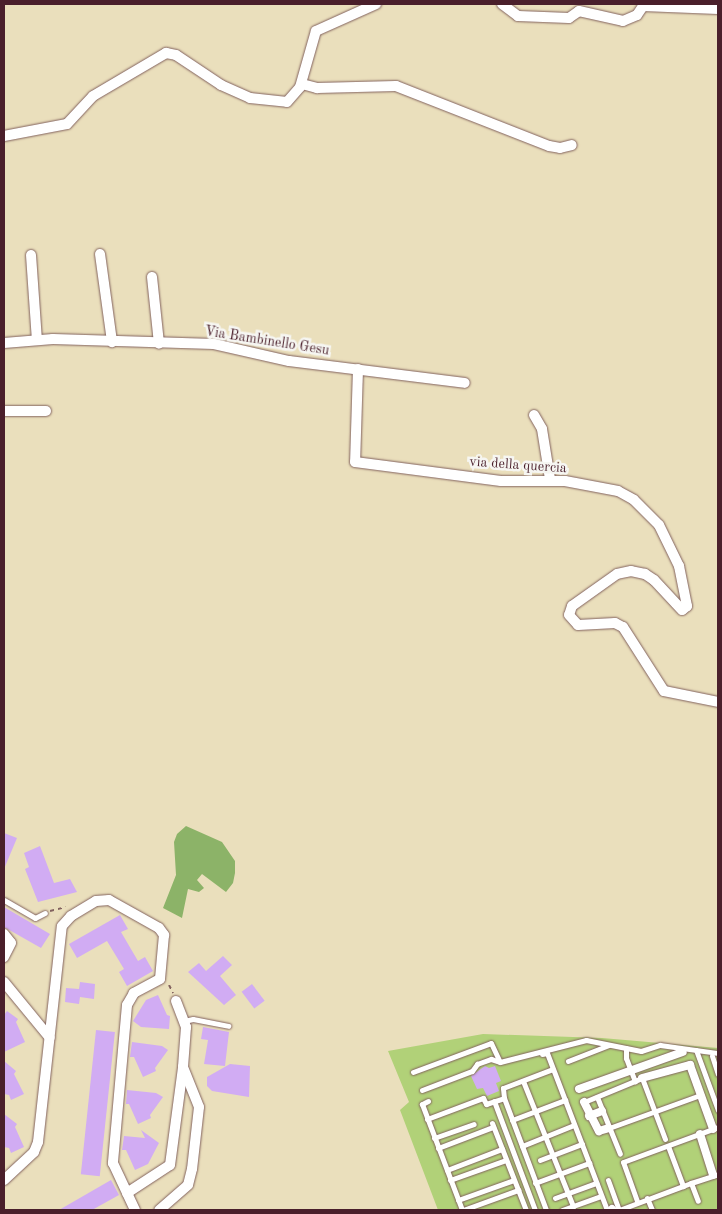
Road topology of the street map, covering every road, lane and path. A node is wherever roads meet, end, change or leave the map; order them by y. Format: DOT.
graph roads {
  1 [pos="376,4"];
  2 [pos="502,4"];
  3 [pos="718,9"];
  4 [pos="302,84"];
  5 [pos="4,136"];
  6 [pos="572,144"];
  7 [pos="100,254"];
  8 [pos="31,255"];
  9 [pos="152,277"];
  10 [pos="37,340"];
  11 [pos="112,342"];
  12 [pos="4,343"];
  13 [pos="159,344"];
  14 [pos="358,369"];
  15 [pos="466,383"];
  16 [pos="4,410"];
  17 [pos="46,411"];
  18 [pos="534,415"];
  19 [pos="550,480"];
  20 [pos="718,702"];
  21 [pos="4,900"];
  22 [pos="45,913"];
  23 [pos="71,916"];
  24 [pos="4,934"];
  25 [pos="4,957"];
  26 [pos="160,979"];
  27 [pos="4,982"];
  28 [pos="176,1001"];
  29 [pos="184,1021"];
  30 [pos="228,1026"];
  31 [pos="50,1038"];
  32 [pos="610,1045"];
  33 [pos="626,1048"];
  34 [pos="696,1050"];
  35 [pos="683,1052"];
  36 [pos="718,1053"];
  37 [pos="522,1056"];
  38 [pos="712,1056"];
  39 [pos="568,1061"];
  40 [pos="500,1062"];
  41 [pos="183,1067"];
  42 [pos="553,1069"];
  43 [pos="631,1071"];
  44 [pos="413,1072"];
  45 [pos="718,1074"];
  46 [pos="639,1080"];
  47 [pos="523,1081"];
  48 [pos="579,1089"];
  49 [pos="422,1090"];
  50 [pos="700,1096"];
  51 [pos="597,1097"];
  52 [pos="504,1098"];
  53 [pos="565,1100"];
  54 [pos="428,1101"];
  55 [pos="494,1101"];
  56 [pos="584,1102"];
  57 [pos="718,1110"];
  58 [pos="602,1111"];
  59 [pos="535,1112"];
  60 [pos="655,1112"];
  61 [pos="589,1116"];
  62 [pos="427,1119"];
  63 [pos="512,1120"];
  64 [pos="474,1124"];
  65 [pos="574,1125"];
  66 [pos="609,1128"];
  67 [pos="716,1128"];
  68 [pos="506,1134"];
  69 [pos="700,1134"];
  70 [pos="546,1137"];
  71 [pos="434,1138"];
  72 [pos="498,1138"];
  73 [pos="665,1139"];
  74 [pos="582,1144"];
  75 [pos="522,1146"];
  76 [pos="668,1146"];
  77 [pos="438,1148"];
  78 [pos="502,1149"];
  79 [pos="620,1154"];
  80 [pos="553,1155"];
  81 [pos="506,1160"];
  82 [pos="540,1160"];
  83 [pos="589,1163"];
  84 [pos="447,1170"];
  85 [pos="560,1174"];
  86 [pos="716,1175"];
  87 [pos="4,1180"];
  88 [pos="450,1180"];
  89 [pos="514,1180"];
  90 [pos="608,1180"];
  91 [pos="535,1183"];
  92 [pos="596,1183"];
  93 [pos="691,1183"];
  94 [pos="682,1186"];
  95 [pos="518,1190"];
  96 [pos="127,1193"];
  97 [pos="568,1193"];
  98 [pos="601,1196"];
  99 [pos="555,1198"];
  100 [pos="647,1198"];
  101 [pos="458,1200"];
  102 [pos="637,1201"];
  103 [pos="698,1201"];
  104 [pos="573,1206"];
  105 [pos="132,1209"];
  106 [pos="612,1209"];
  107 [pos="159,1210"];
  108 [pos="462,1210"];
  109 [pos="526,1210"];
  110 [pos="535,1210"];
  111 [pos="546,1210"];
  112 [pos="562,1210"];
  113 [pos="652,1210"];
  1 -- 4 [label="street"];
  2 -- 3 [label="street"];
  4 -- 5 [label="street"];
  4 -- 6 [label="street"];
  7 -- 11 [label="street"];
  8 -- 10 [label="street"];
  9 -- 13 [label="street"];
  10 -- 11 [label="street, Via Bambinello Gesu"];
  10 -- 12 [label="street, Via Bambinello Gesu"];
  11 -- 13 [label="street, Via Bambinello Gesu"];
  13 -- 14 [label="street, Via Bambinello Gesu"];
  14 -- 15 [label="street, Via Bambinello Gesu"];
  14 -- 19 [label="street, via della quercia"];
  16 -- 17 [label="street"];
  18 -- 19 [label="street"];
  19 -- 20 [label="street, via della quercia"];
  21 -- 22 [label="lane"];
  22 -- 23 [label="path"];
  23 -- 26 [label="street"];
  23 -- 31 [label="street"];
  24 -- 25 [label="street"];
  26 -- 28 [label="path"];
  26 -- 96 [label="street"];
  27 -- 31 [label="street"];
  28 -- 29 [label="street"];
  29 -- 30 [label="lane"];
  29 -- 41 [label="street"];
  31 -- 87 [label="street"];
  32 -- 33 [label="lane"];
  32 -- 37 [label="lane"];
  32 -- 39 [label="lane"];
  33 -- 34 [label="lane"];
  33 -- 43 [label="lane"];
  34 -- 36 [label="lane"];
  34 -- 57 [label="lane"];
  35 -- 43 [label="street"];
  37 -- 40 [label="lane"];
  37 -- 42 [label="lane"];
  38 -- 45 [label="lane"];
  40 -- 44 [label="lane"];
  40 -- 49 [label="lane"];
  41 -- 96 [label="street"];
  41 -- 107 [label="street"];
  42 -- 47 [label="lane"];
  42 -- 53 [label="lane"];
  43 -- 46 [label="lane"];
  43 -- 48 [label="street"];
  46 -- 50 [label="street"];
  46 -- 51 [label="lane"];
  46 -- 60 [label="lane"];
  47 -- 52 [label="lane"];
  47 -- 59 [label="lane"];
  50 -- 60 [label="lane"];
  50 -- 67 [label="street"];
  51 -- 56 [label="lane"];
  51 -- 58 [label="lane"];
  52 -- 55 [label="lane"];
  52 -- 63 [label="lane"];
  53 -- 59 [label="lane"];
  53 -- 65 [label="lane"];
  54 -- 62 [label="lane"];
  55 -- 62 [label="lane"];
  55 -- 68 [label="lane"];
  56 -- 61 [label="street"];
  58 -- 61 [label="street"];
  58 -- 66 [label="lane"];
  59 -- 63 [label="lane"];
  59 -- 70 [label="lane"];
  60 -- 66 [label="lane"];
  60 -- 73 [label="lane"];
  61 -- 66 [label="street"];
  62 -- 71 [label="lane"];
  63 -- 75 [label="lane"];
  64 -- 71 [label="lane"];
  65 -- 70 [label="lane"];
  65 -- 74 [label="lane"];
  66 -- 79 [label="lane"];
  67 -- 69 [label="lane"];
  68 -- 72 [label="lane"];
  68 -- 110 [label="lane"];
  69 -- 76 [label="lane"];
  69 -- 86 [label="street"];
  70 -- 75 [label="lane"];
  70 -- 80 [label="lane"];
  71 -- 77 [label="lane"];
  72 -- 77 [label="lane"];
  72 -- 78 [label="lane"];
  74 -- 80 [label="lane"];
  74 -- 83 [label="lane"];
  75 -- 91 [label="lane"];
  76 -- 94 [label="lane"];
  76 -- 102 [label="lane"];
  77 -- 84 [label="lane"];
  78 -- 81 [label="lane"];
  78 -- 84 [label="lane"];
  80 -- 82 [label="lane"];
  80 -- 85 [label="lane"];
  81 -- 88 [label="lane"];
  81 -- 89 [label="lane"];
  83 -- 85 [label="lane"];
  83 -- 92 [label="lane"];
  84 -- 88 [label="lane"];
  85 -- 91 [label="lane"];
  85 -- 97 [label="lane"];
  86 -- 93 [label="lane"];
  88 -- 101 [label="lane"];
  89 -- 95 [label="lane"];
  89 -- 101 [label="lane"];
  90 -- 106 [label="lane"];
  91 -- 111 [label="lane"];
  92 -- 97 [label="lane"];
  92 -- 98 [label="lane"];
  93 -- 94 [label="lane"];
  93 -- 103 [label="lane"];
  94 -- 100 [label="lane"];
  95 -- 108 [label="lane"];
  95 -- 109 [label="lane"];
  96 -- 105 [label="street"];
  97 -- 99 [label="lane"];
  97 -- 104 [label="lane"];
  98 -- 104 [label="lane"];
  98 -- 106 [label="lane"];
  100 -- 102 [label="lane"];
  100 -- 113 [label="lane"];
  101 -- 108 [label="lane"];
  102 -- 106 [label="lane"];
  104 -- 112 [label="lane"];
}
